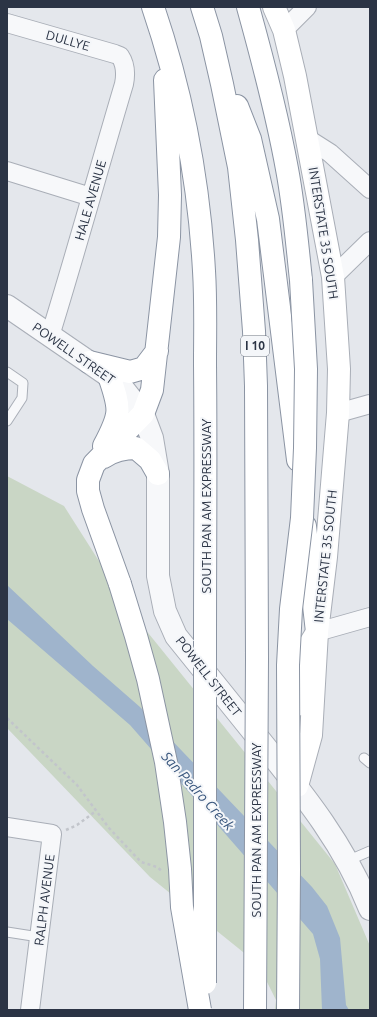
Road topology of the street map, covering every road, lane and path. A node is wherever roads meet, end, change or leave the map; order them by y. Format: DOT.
graph roads {
  1 [pos="153,7"];
  2 [pos="202,7"];
  3 [pos="248,7"];
  4 [pos="274,7"];
  5 [pos="307,7"];
  6 [pos="7,23"];
  7 [pos="284,30"];
  8 [pos="163,35"];
  9 [pos="211,36"];
  10 [pos="125,63"];
  11 [pos="308,139"];
  12 [pos="7,171"];
  13 [pos="370,189"];
  14 [pos="91,197"];
  15 [pos="370,241"];
  16 [pos="334,277"];
  17 [pos="10,313"];
  18 [pos="50,336"];
  19 [pos="157,351"];
  20 [pos="89,362"];
  21 [pos="7,372"];
  22 [pos="109,376"];
  23 [pos="370,404"];
  24 [pos="338,413"];
  25 [pos="143,414"];
  26 [pos="7,421"];
  27 [pos="94,464"];
  28 [pos="158,474"];
  29 [pos="370,617"];
  30 [pos="317,632"];
  31 [pos="7,718"];
  32 [pos="297,786"];
  33 [pos="96,812"];
  34 [pos="7,827"];
  35 [pos="52,834"];
  36 [pos="370,851"];
  37 [pos="347,861"];
  38 [pos="165,874"];
  39 [pos="370,909"];
  40 [pos="7,932"];
  41 [pos="39,937"];
  42 [pos="30,1010"];
  43 [pos="200,1010"];
  44 [pos="204,1010"];
  45 [pos="255,1010"];
  46 [pos="288,1010"];
  1 -- 8 [label="main road, SOUTH PAN AM EXPRESSWAY"];
  2 -- 9 [label="main road, SOUTH PAN AM EXPRESSWAY / I 10"];
  3 -- 46 [label="main road, bridge"];
  4 -- 7 [label="main road, INTERSTATE 35 SOUTH"];
  5 -- 7 [label="street"];
  6 -- 10 [label="street, DULLYE"];
  7 -- 11 [label="main road, INTERSTATE 35 SOUTH"];
  8 -- 19 [label="main road"];
  8 -- 44 [label="main road, SOUTH PAN AM EXPRESSWAY, bridge"];
  9 -- 30 [label="main road"];
  9 -- 45 [label="main road, SOUTH PAN AM EXPRESSWAY / I 10, bridge"];
  10 -- 14 [label="street, HALE AVENUE"];
  11 -- 13 [label="street"];
  11 -- 16 [label="main road, INTERSTATE 35 SOUTH"];
  12 -- 14 [label="street"];
  14 -- 18 [label="street, HALE AVENUE"];
  15 -- 16 [label="street"];
  16 -- 24 [label="main road, INTERSTATE 35 SOUTH"];
  17 -- 18 [label="street, POWELL STREET"];
  18 -- 20 [label="street, POWELL STREET"];
  19 -- 20 [label="main road"];
  19 -- 25 [label="main road"];
  20 -- 22 [label="street, POWELL STREET"];
  21 -- 26 [label="lane"];
  22 -- 25 [label="street, POWELL STREET"];
  22 -- 27 [label="main road"];
  23 -- 24 [label="street"];
  24 -- 30 [label="main road, INTERSTATE 35 SOUTH"];
  25 -- 27 [label="main road"];
  25 -- 28 [label="street, POWELL STREET"];
  27 -- 28 [label="main road"];
  27 -- 43 [label="main road, bridge"];
  28 -- 32 [label="street, POWELL STREET"];
  29 -- 30 [label="street"];
  30 -- 32 [label="main road, INTERSTATE 35 SOUTH"];
  31 -- 33 [label="path"];
  32 -- 37 [label="street, POWELL STREET"];
  33 -- 35 [label="path"];
  33 -- 38 [label="path"];
  34 -- 35 [label="street"];
  35 -- 41 [label="street, RALPH AVENUE"];
  36 -- 37 [label="lane"];
  37 -- 39 [label="street, POWELL STREET"];
  40 -- 41 [label="lane"];
  41 -- 42 [label="street, RALPH AVENUE"];
}
